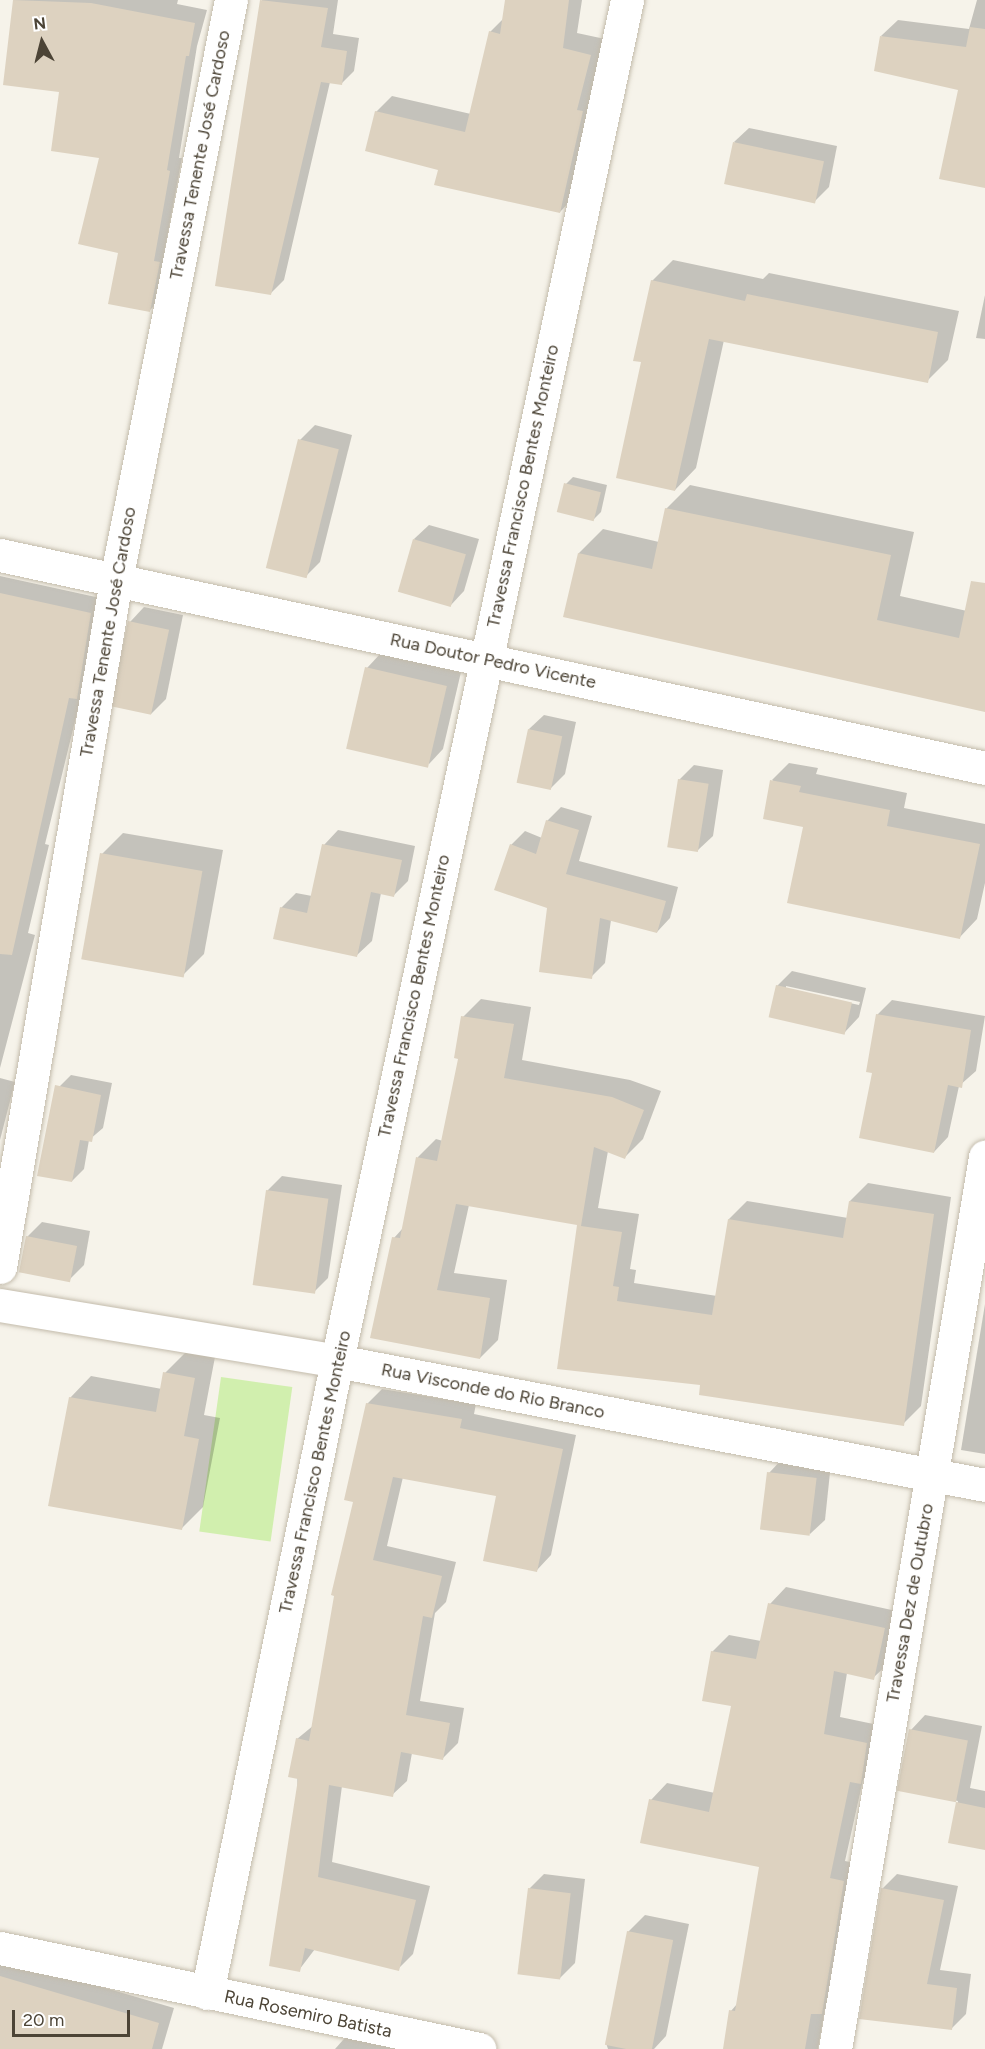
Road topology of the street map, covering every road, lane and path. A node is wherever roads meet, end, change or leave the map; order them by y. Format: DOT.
graph roads {
  1 [pos="231,0"];
  2 [pos="627,0"];
  3 [pos="0,555"];
  4 [pos="116,580"];
  5 [pos="486,659"];
  6 [pos="985,768"];
  7 [pos="985,1157"];
  8 [pos="0,1267"];
  9 [pos="0,1305"];
  10 [pos="337,1361"];
  11 [pos="932,1475"];
  12 [pos="985,1485"];
  13 [pos="0,1948"];
  14 [pos="207,1994"];
  15 [pos="479,2049"];
  16 [pos="835,2049"];
  1 -- 4 [label="street, Travessa Tenente José Cardoso"];
  2 -- 5 [label="street, Travessa Francisco Bentes Monteiro"];
  3 -- 4 [label="street, Rua Doutor Pedro Vicente"];
  4 -- 5 [label="street, Rua Doutor Pedro Vicente"];
  4 -- 8 [label="street, Travessa Tenente José Cardoso"];
  5 -- 6 [label="street, Rua Doutor Pedro Vicente"];
  5 -- 10 [label="street, Travessa Francisco Bentes Monteiro"];
  7 -- 11 [label="street, Travessa Dez de Outubro"];
  9 -- 10 [label="street, Rua Visconde do Rio Branco"];
  10 -- 11 [label="street, Rua Visconde do Rio Branco"];
  10 -- 14 [label="street, Travessa Francisco Bentes Monteiro"];
  11 -- 12 [label="street, Rua Visconde do Rio Branco"];
  11 -- 16 [label="street, Travessa Dez de Outubro"];
  13 -- 14 [label="street"];
  14 -- 15 [label="street, Rua Rosemiro Batista"];
}
